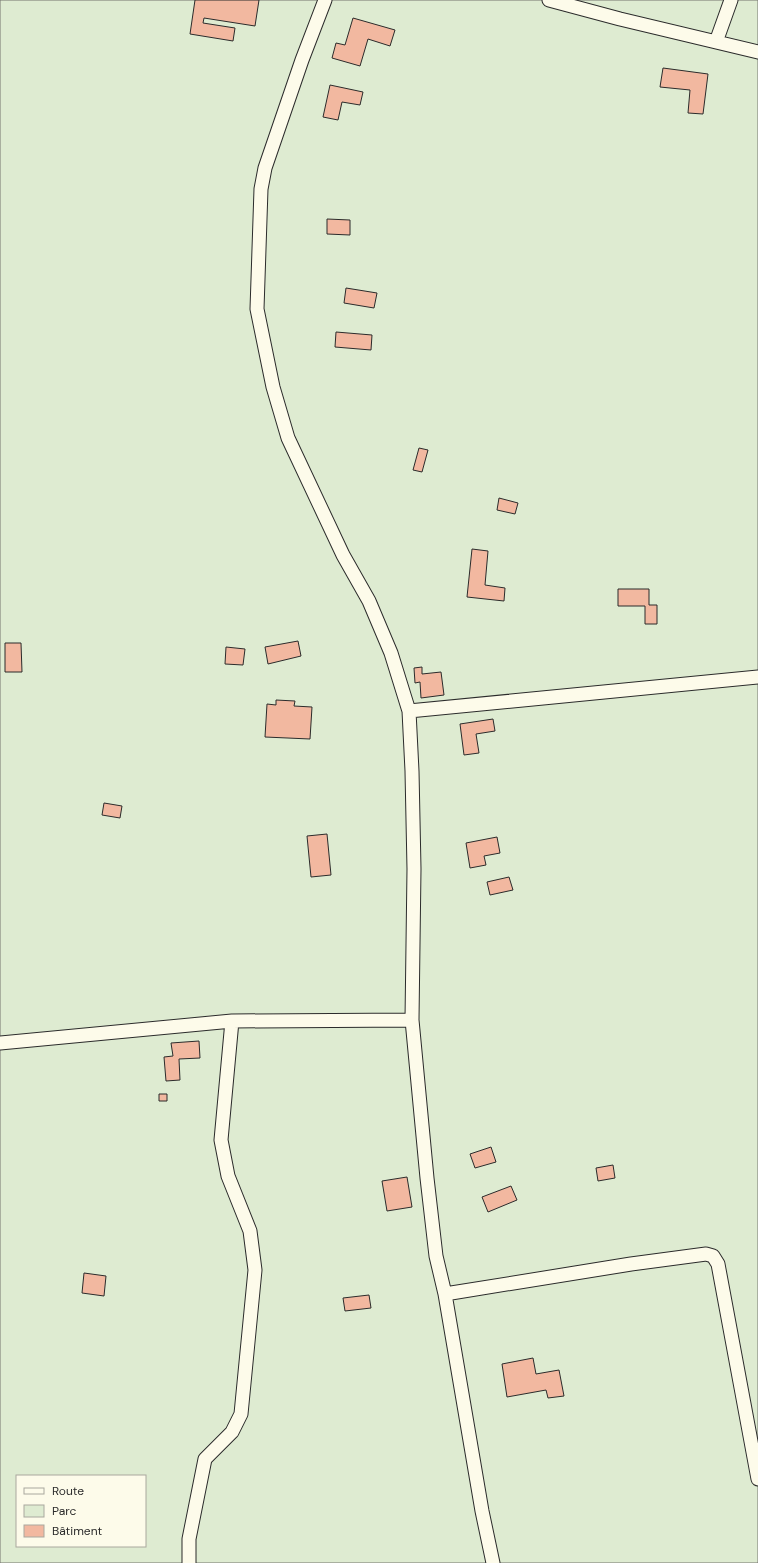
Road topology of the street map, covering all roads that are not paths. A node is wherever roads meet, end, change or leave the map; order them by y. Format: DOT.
graph roads {
  1 [pos="325,0"];
  2 [pos="549,0"];
  3 [pos="731,0"];
  4 [pos="716,42"];
  5 [pos="758,52"];
  6 [pos="758,677"];
  7 [pos="408,711"];
  8 [pos="412,1020"];
  9 [pos="232,1021"];
  10 [pos="0,1043"];
  11 [pos="446,1294"];
  12 [pos="758,1479"];
  13 [pos="189,1563"];
  14 [pos="494,1563"];
  1 -- 7 [label="street"];
  2 -- 4 [label="street"];
  3 -- 4 [label="street"];
  4 -- 5 [label="street"];
  6 -- 7 [label="street"];
  7 -- 8 [label="street"];
  8 -- 9 [label="street"];
  8 -- 11 [label="street"];
  9 -- 10 [label="street"];
  9 -- 13 [label="street"];
  11 -- 12 [label="street"];
  11 -- 14 [label="street"];
}
